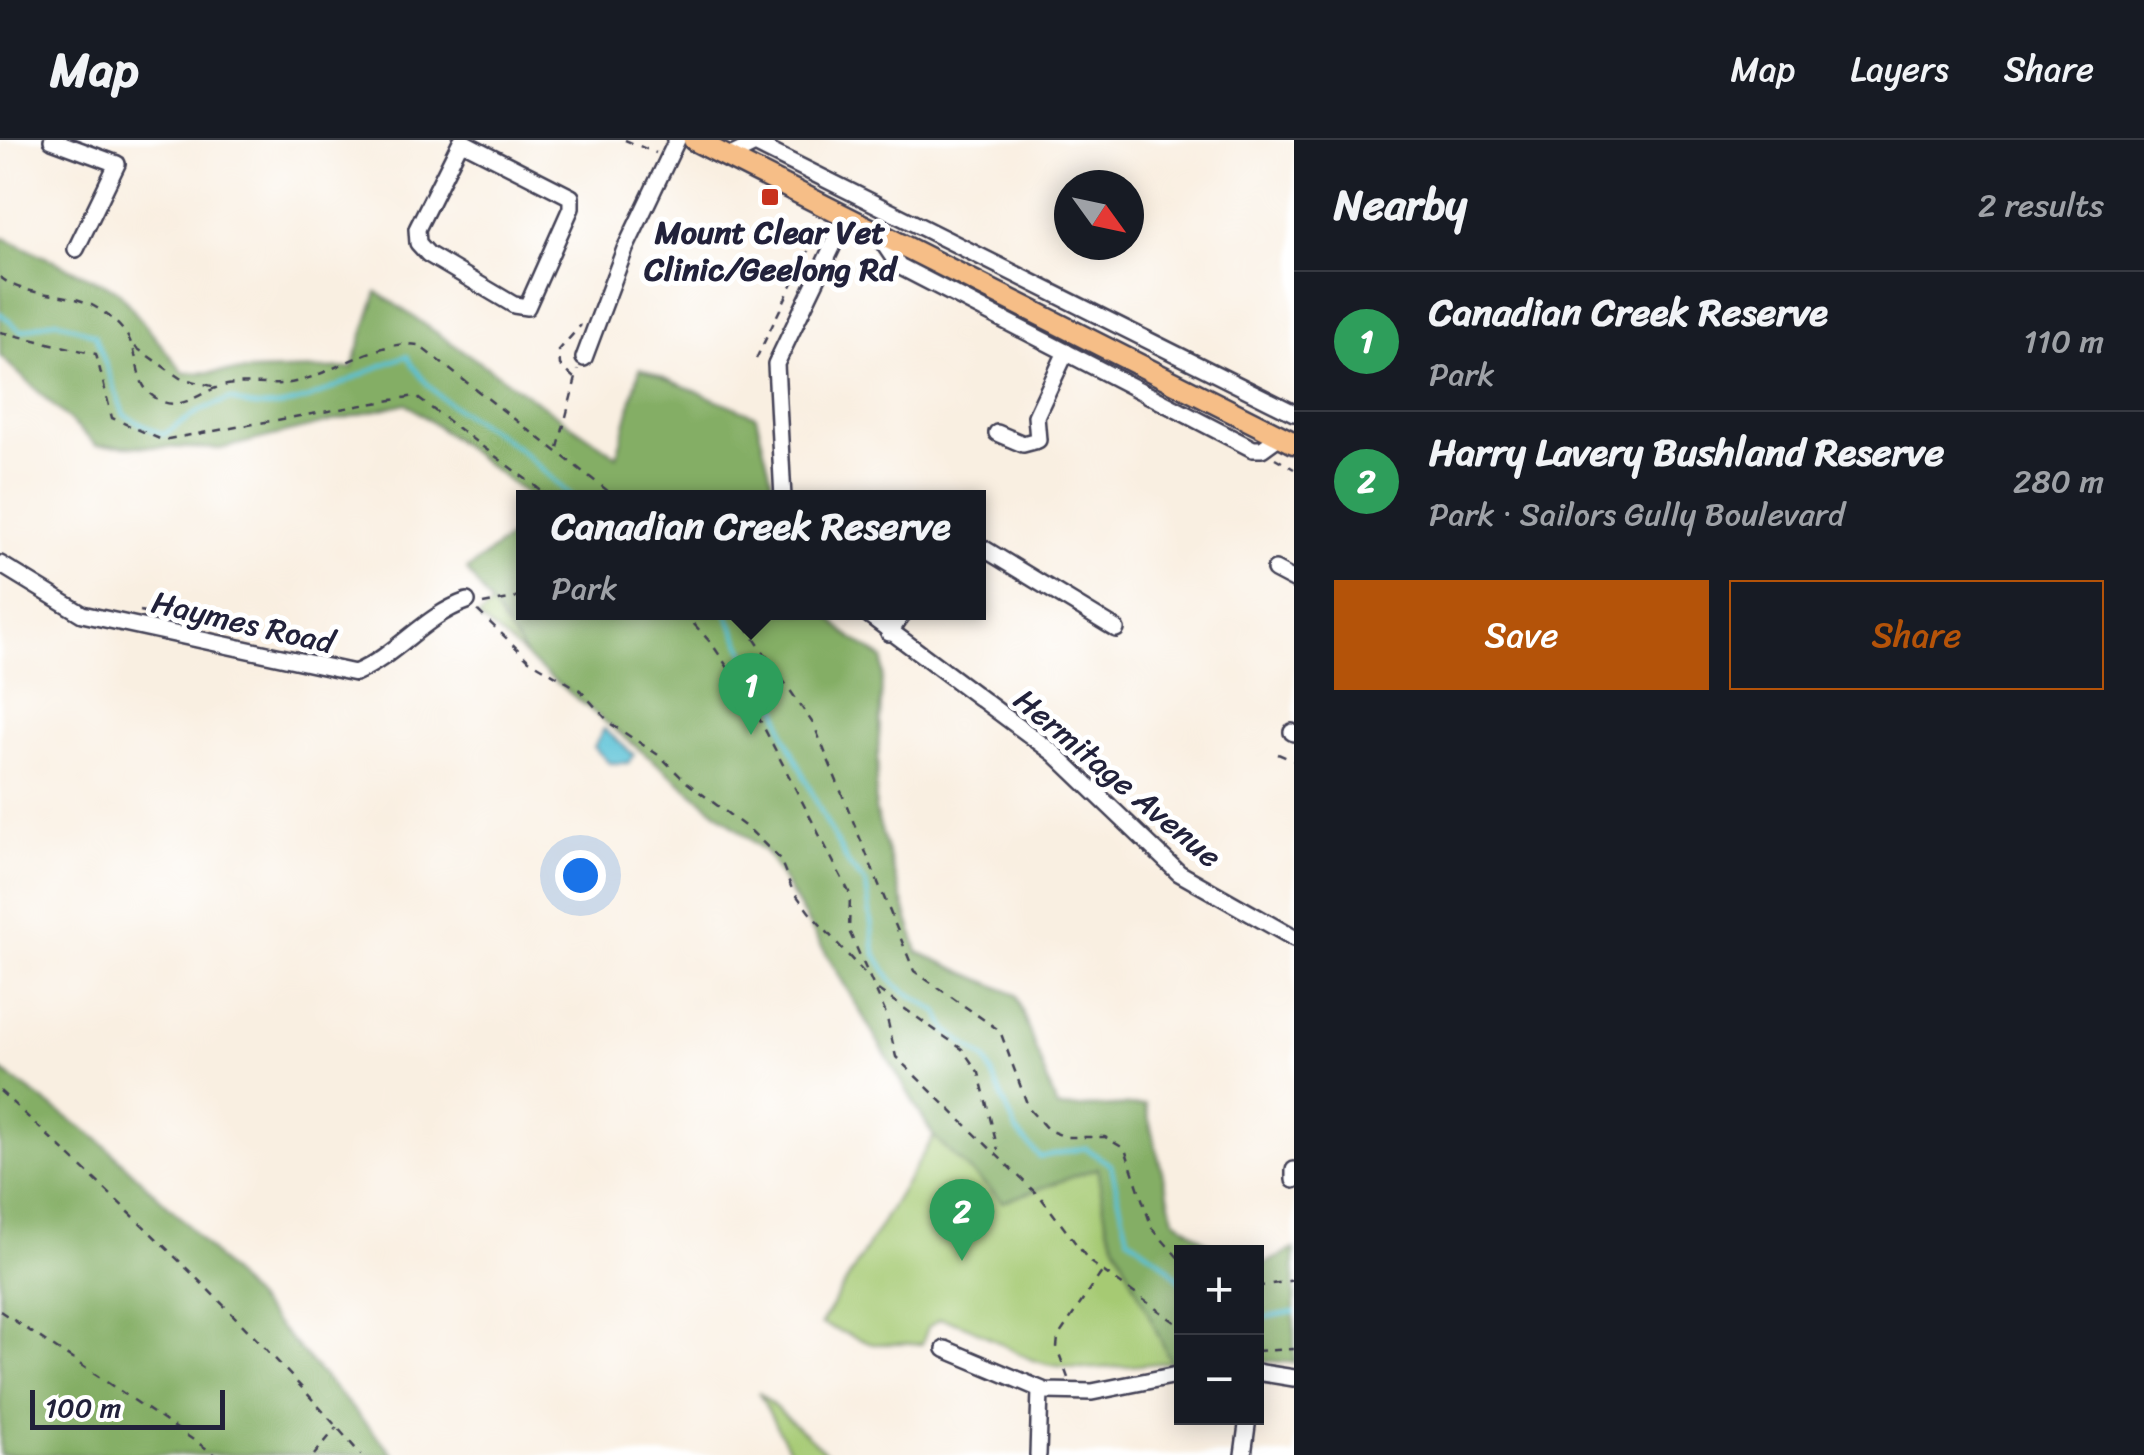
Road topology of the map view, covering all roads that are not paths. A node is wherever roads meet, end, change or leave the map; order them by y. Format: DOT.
graph roads {
  1 [pos="52,140"];
  2 [pos="462,140"];
  3 [pos="676,140"];
  4 [pos="694,140"];
  5 [pos="728,157"];
  6 [pos="786,159"];
  7 [pos="754,170"];
  8 [pos="847,216"];
  9 [pos="876,231"];
  10 [pos="76,249"];
  11 [pos="1066,352"];
  12 [pos="584,358"];
  13 [pos="1294,413"];
  14 [pos="997,433"];
  15 [pos="1287,440"];
  16 [pos="783,490"];
  17 [pos="986,551"];
  18 [pos="0,564"];
  19 [pos="1275,570"];
  20 [pos="1294,580"];
  21 [pos="475,602"];
  22 [pos="875,620"];
  23 [pos="899,620"];
  24 [pos="1116,629"];
  25 [pos="890,633"];
  26 [pos="1294,938"];
  27 [pos="1294,1170"];
  28 [pos="1294,1180"];
  29 [pos="945,1349"];
  30 [pos="1264,1373"];
  31 [pos="1174,1376"];
  32 [pos="1294,1378"];
  33 [pos="1040,1390"];
  34 [pos="1247,1425"];
  35 [pos="1038,1455"];
  36 [pos="1243,1455"];
  1 -- 10 [label="street"];
  2 -- 2 [label="street"];
  3 -- 12 [label="street"];
  4 -- 5 [label="main road"];
  5 -- 6 [label="street"];
  5 -- 7 [label="main road"];
  6 -- 7 [label="street"];
  6 -- 13 [label="street"];
  7 -- 8 [label="main road"];
  8 -- 9 [label="main road"];
  8 -- 16 [label="street"];
  9 -- 11 [label="street"];
  9 -- 15 [label="main road"];
  11 -- 14 [label="street"];
  11 -- 15 [label="street"];
  17 -- 24 [label="street"];
  18 -- 21 [label="street, Haymes Road"];
  19 -- 20 [label="street"];
  22 -- 25 [label="street, Hermitage Avenue"];
  23 -- 25 [label="street"];
  25 -- 26 [label="street, Hermitage Avenue"];
  27 -- 28 [label="street"];
  29 -- 33 [label="street"];
  30 -- 32 [label="street"];
  31 -- 33 [label="street"];
  33 -- 35 [label="street"];
  34 -- 36 [label="street"];
}
